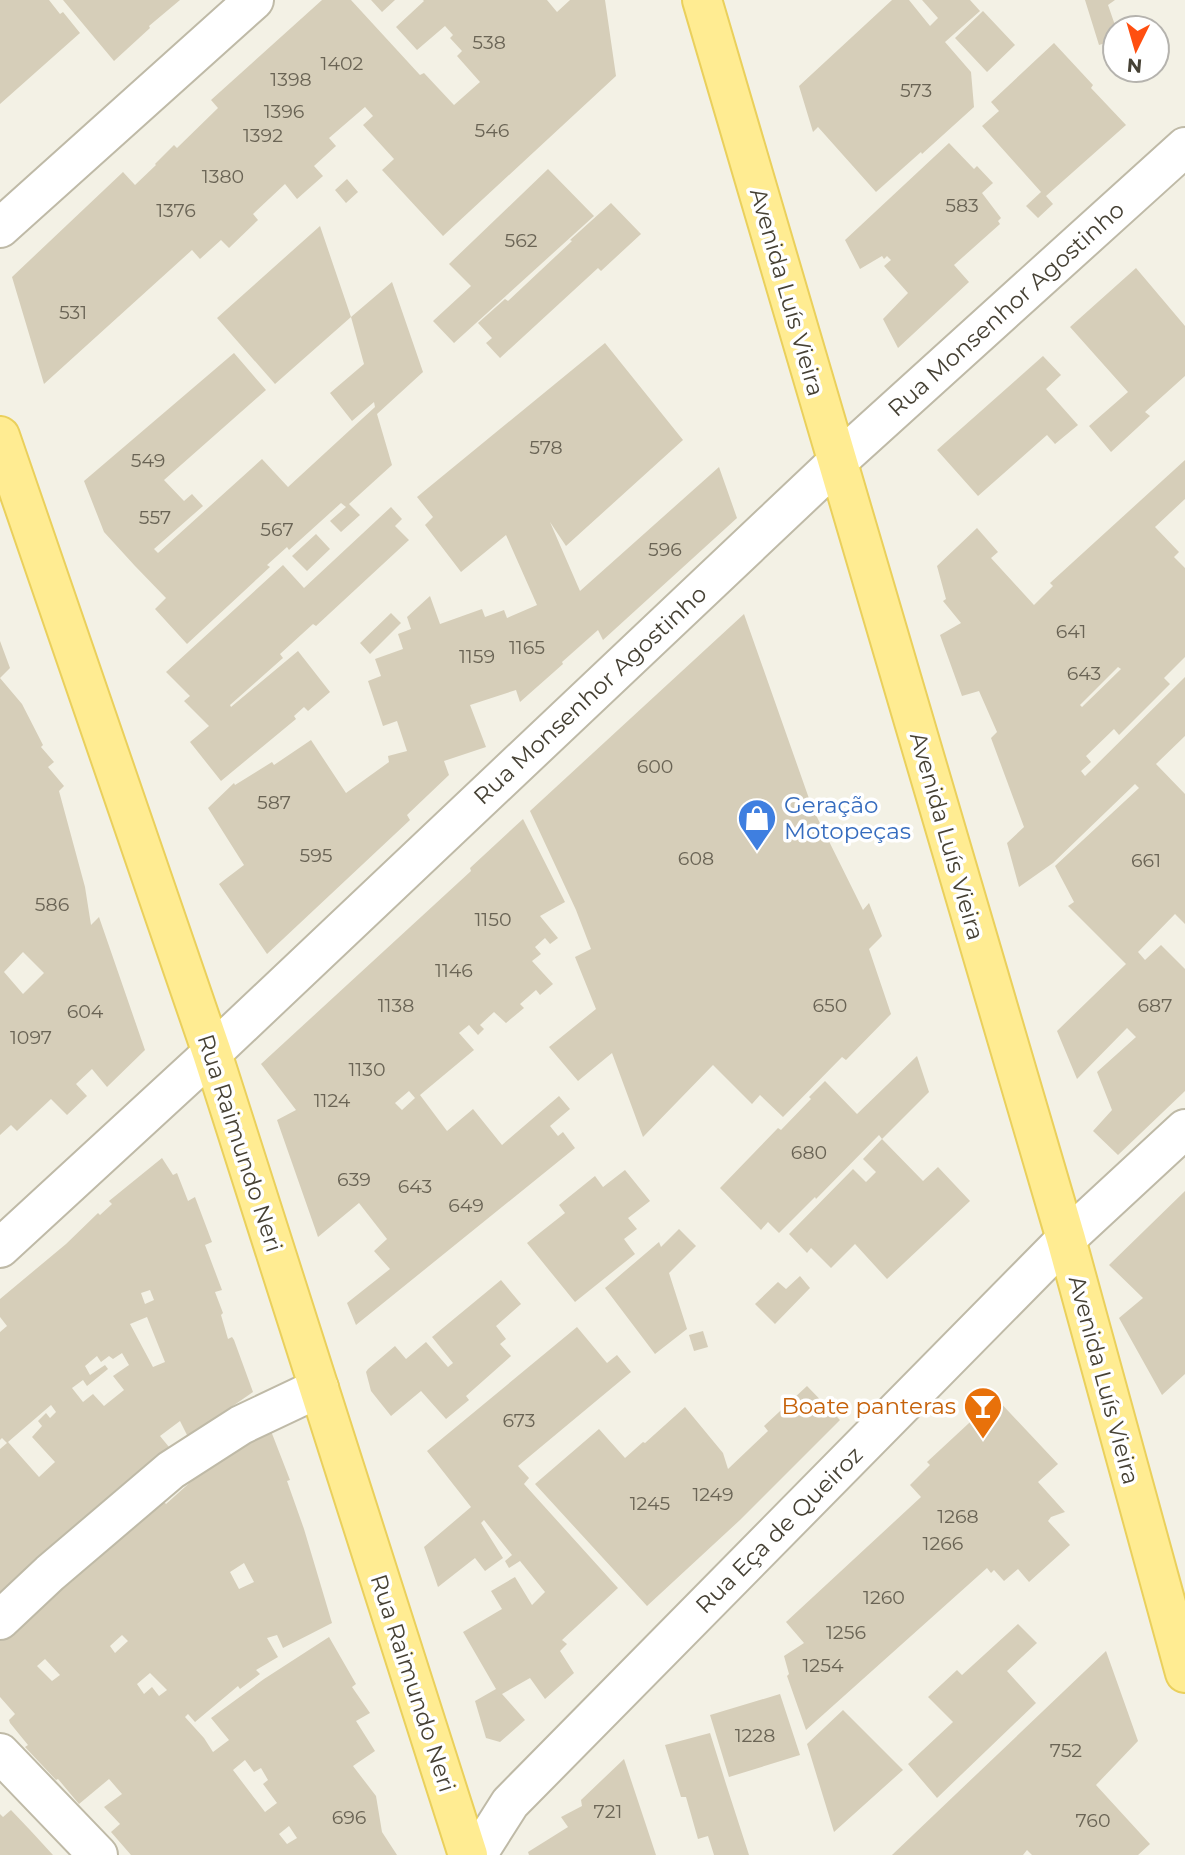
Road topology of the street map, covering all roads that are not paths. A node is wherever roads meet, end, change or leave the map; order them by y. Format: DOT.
graph roads {
  1 [pos="254,0"];
  2 [pos="702,0"];
  3 [pos="1185,147"];
  4 [pos="0,228"];
  5 [pos="0,436"];
  6 [pos="836,462"];
  7 [pos="212,1053"];
  8 [pos="1185,1129"];
  9 [pos="1066,1239"];
  10 [pos="0,1248"];
  11 [pos="319,1388"];
  12 [pos="0,1620"];
  13 [pos="1185,1673"];
  14 [pos="0,1753"];
  15 [pos="98,1855"];
  16 [pos="468,1855"];
  17 [pos="477,1855"];
  1 -- 4 [label="street"];
  2 -- 6 [label="main road, Avenida Luís Vieira"];
  3 -- 6 [label="street, Rua Monsenhor Agostinho"];
  5 -- 7 [label="main road, Rua Raimundo Neri"];
  6 -- 7 [label="street, Rua Monsenhor Agostinho"];
  6 -- 9 [label="main road, Avenida Luís Vieira"];
  7 -- 10 [label="street, Rua Monsenhor Agostinho"];
  7 -- 11 [label="main road, Rua Raimundo Neri"];
  8 -- 9 [label="street, Rua Eça de Queiroz"];
  9 -- 13 [label="main road, Avenida Luís Vieira"];
  9 -- 17 [label="street, Rua Eça de Queiroz"];
  11 -- 12 [label="street"];
  11 -- 16 [label="main road, Rua Raimundo Neri"];
  14 -- 15 [label="street"];
}
